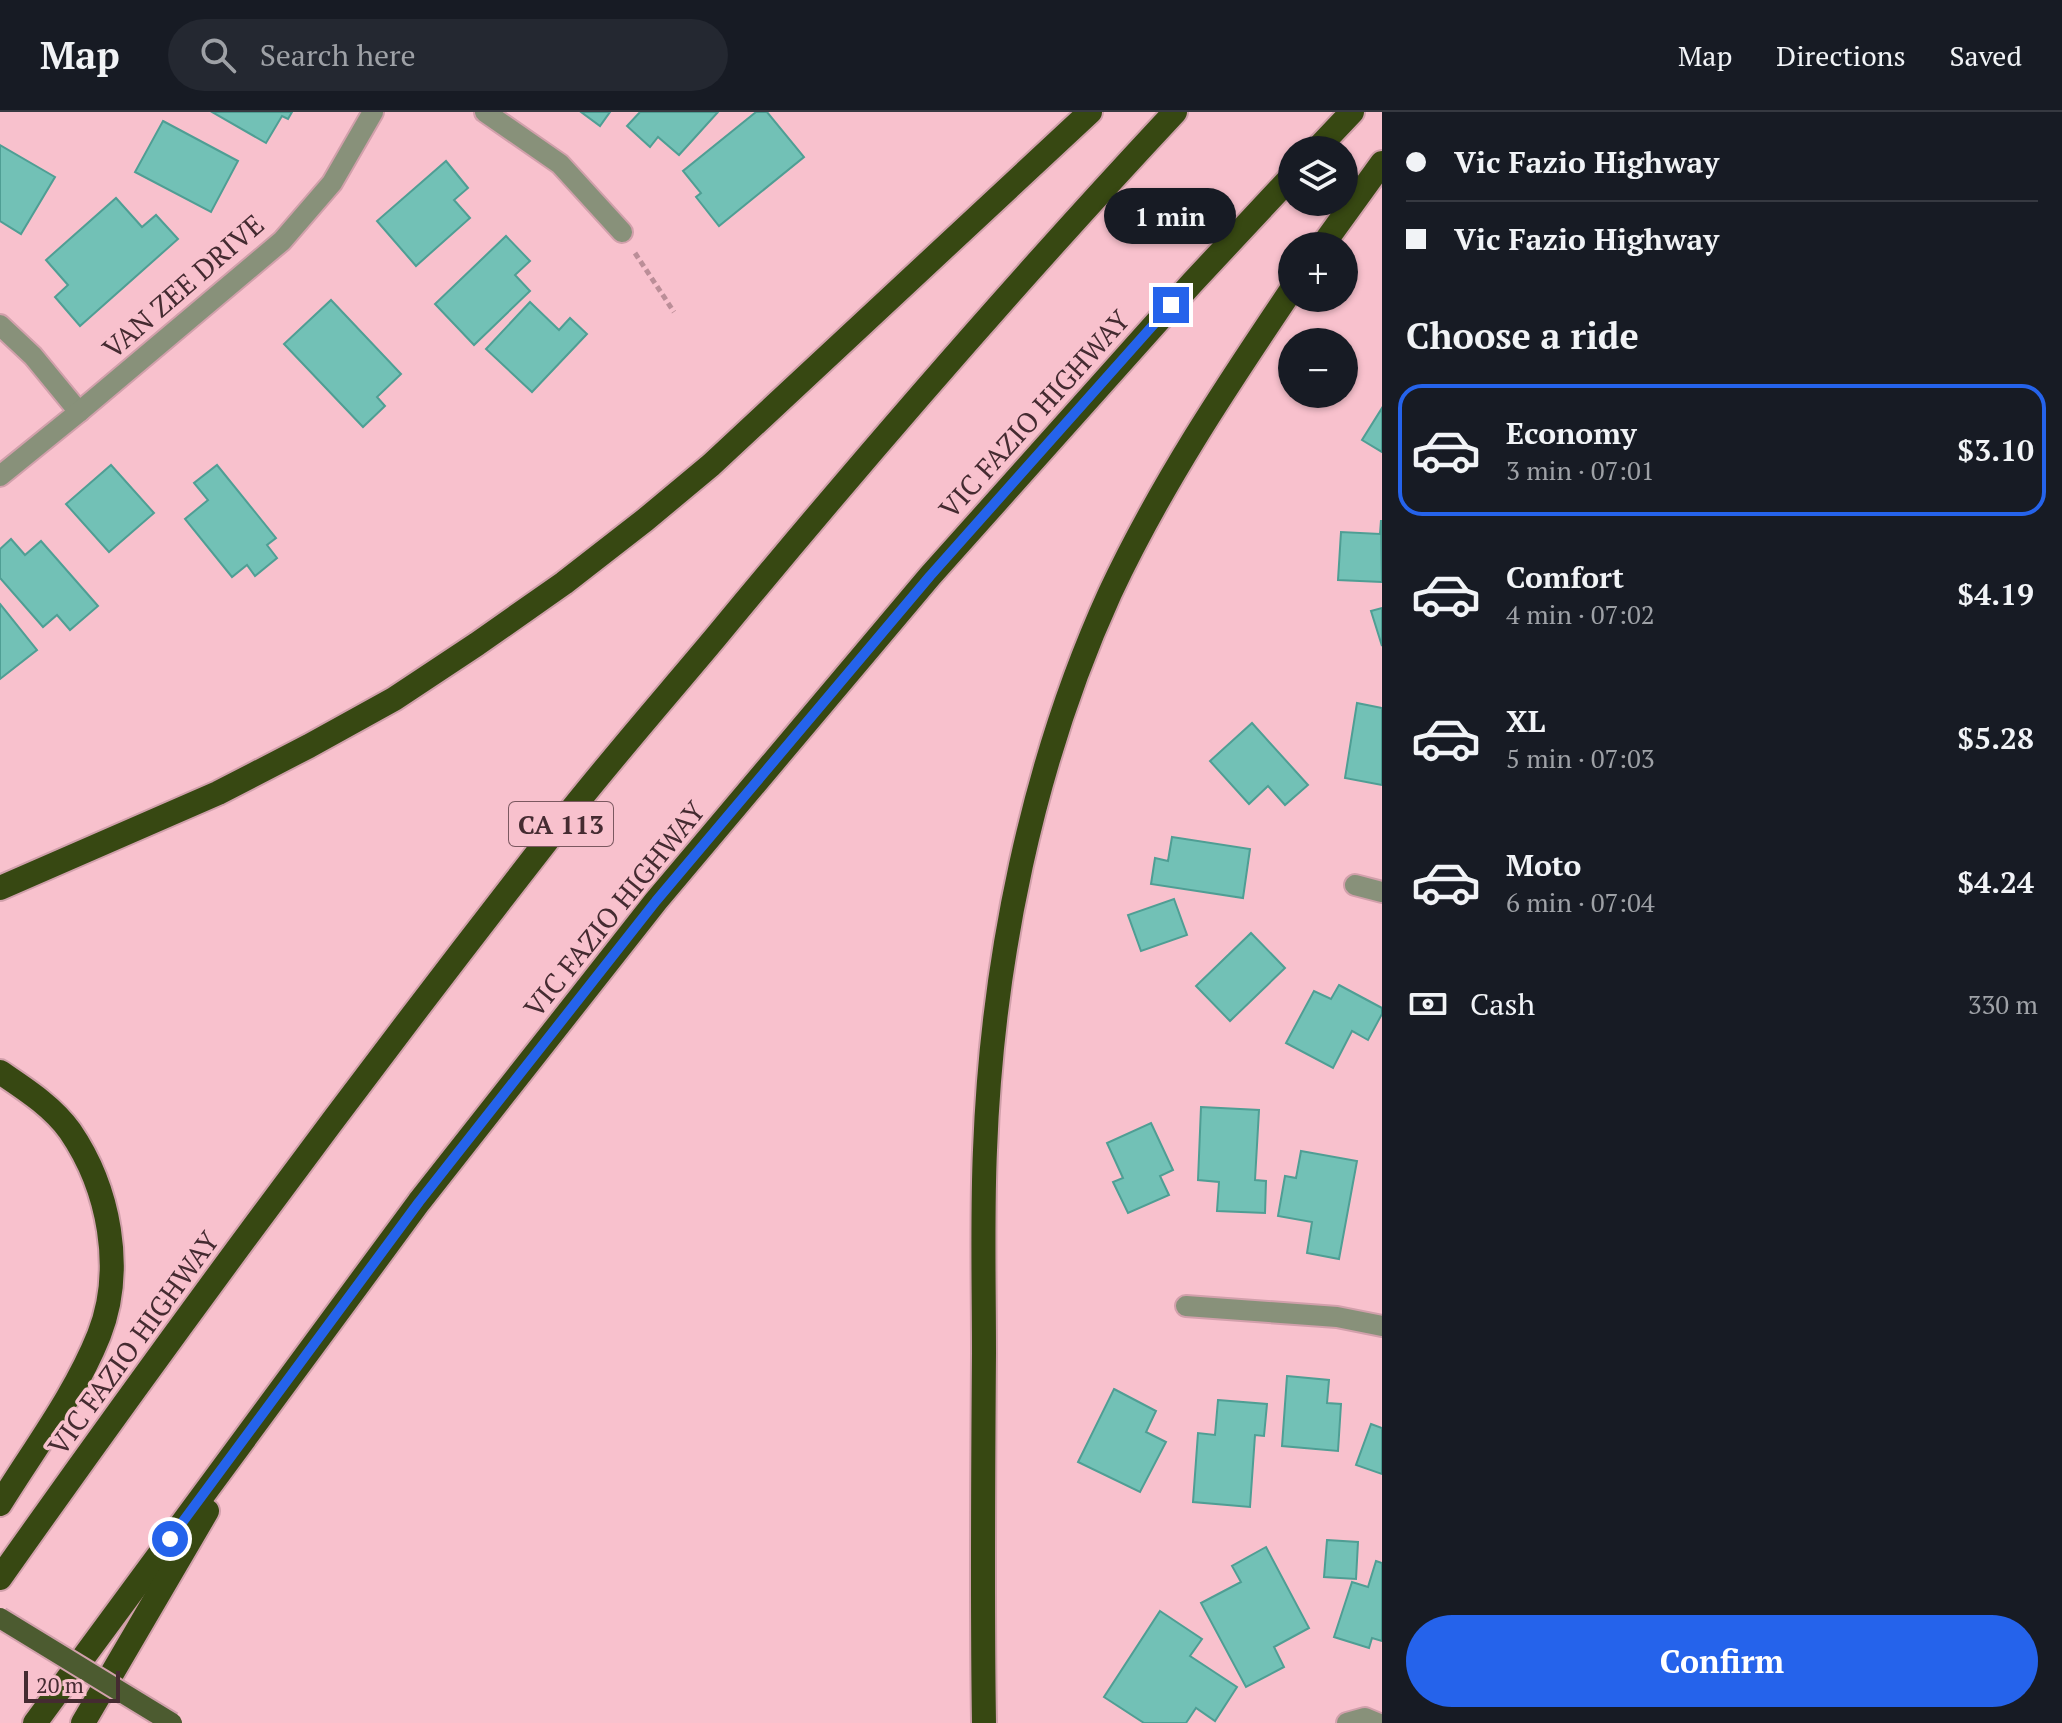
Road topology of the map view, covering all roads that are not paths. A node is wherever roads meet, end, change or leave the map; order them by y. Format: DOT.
graph roads {
  1 [pos="373,112"];
  2 [pos="485,112"];
  3 [pos="1090,112"];
  4 [pos="1175,112"];
  5 [pos="1352,112"];
  6 [pos="1329,136"];
  7 [pos="1382,163"];
  8 [pos="1278,191"];
  9 [pos="622,232"];
  10 [pos="1332,232"];
  11 [pos="1278,310"];
  12 [pos="0,325"];
  13 [pos="79,412"];
  14 [pos="0,476"];
  15 [pos="1355,885"];
  16 [pos="0,888"];
  17 [pos="1382,892"];
  18 [pos="0,1072"];
  19 [pos="1186,1306"];
  20 [pos="1382,1326"];
  21 [pos="276,1394"];
  22 [pos="0,1504"];
  23 [pos="0,1578"];
  24 [pos="0,1618"];
  25 [pos="35,1723"];
  26 [pos="83,1723"];
  27 [pos="172,1723"];
  28 [pos="984,1723"];
  1 -- 13 [label="street, VAN ZEE DRIVE"];
  2 -- 9 [label="street"];
  3 -- 16 [label="highway"];
  4 -- 23 [label="highway, VIC FAZIO HIGHWAY / CA 113"];
  5 -- 6 [label="highway"];
  7 -- 10 [label="highway"];
  8 -- 21 [label="highway, VIC FAZIO HIGHWAY"];
  11 -- 28 [label="highway"];
  12 -- 13 [label="street"];
  13 -- 14 [label="street, VAN ZEE DRIVE"];
  15 -- 17 [label="street"];
  18 -- 22 [label="highway"];
  19 -- 20 [label="street"];
  21 -- 25 [label="highway, VIC FAZIO HIGHWAY"];
  21 -- 26 [label="highway"];
  24 -- 27 [label="main road, bridge"];
}
